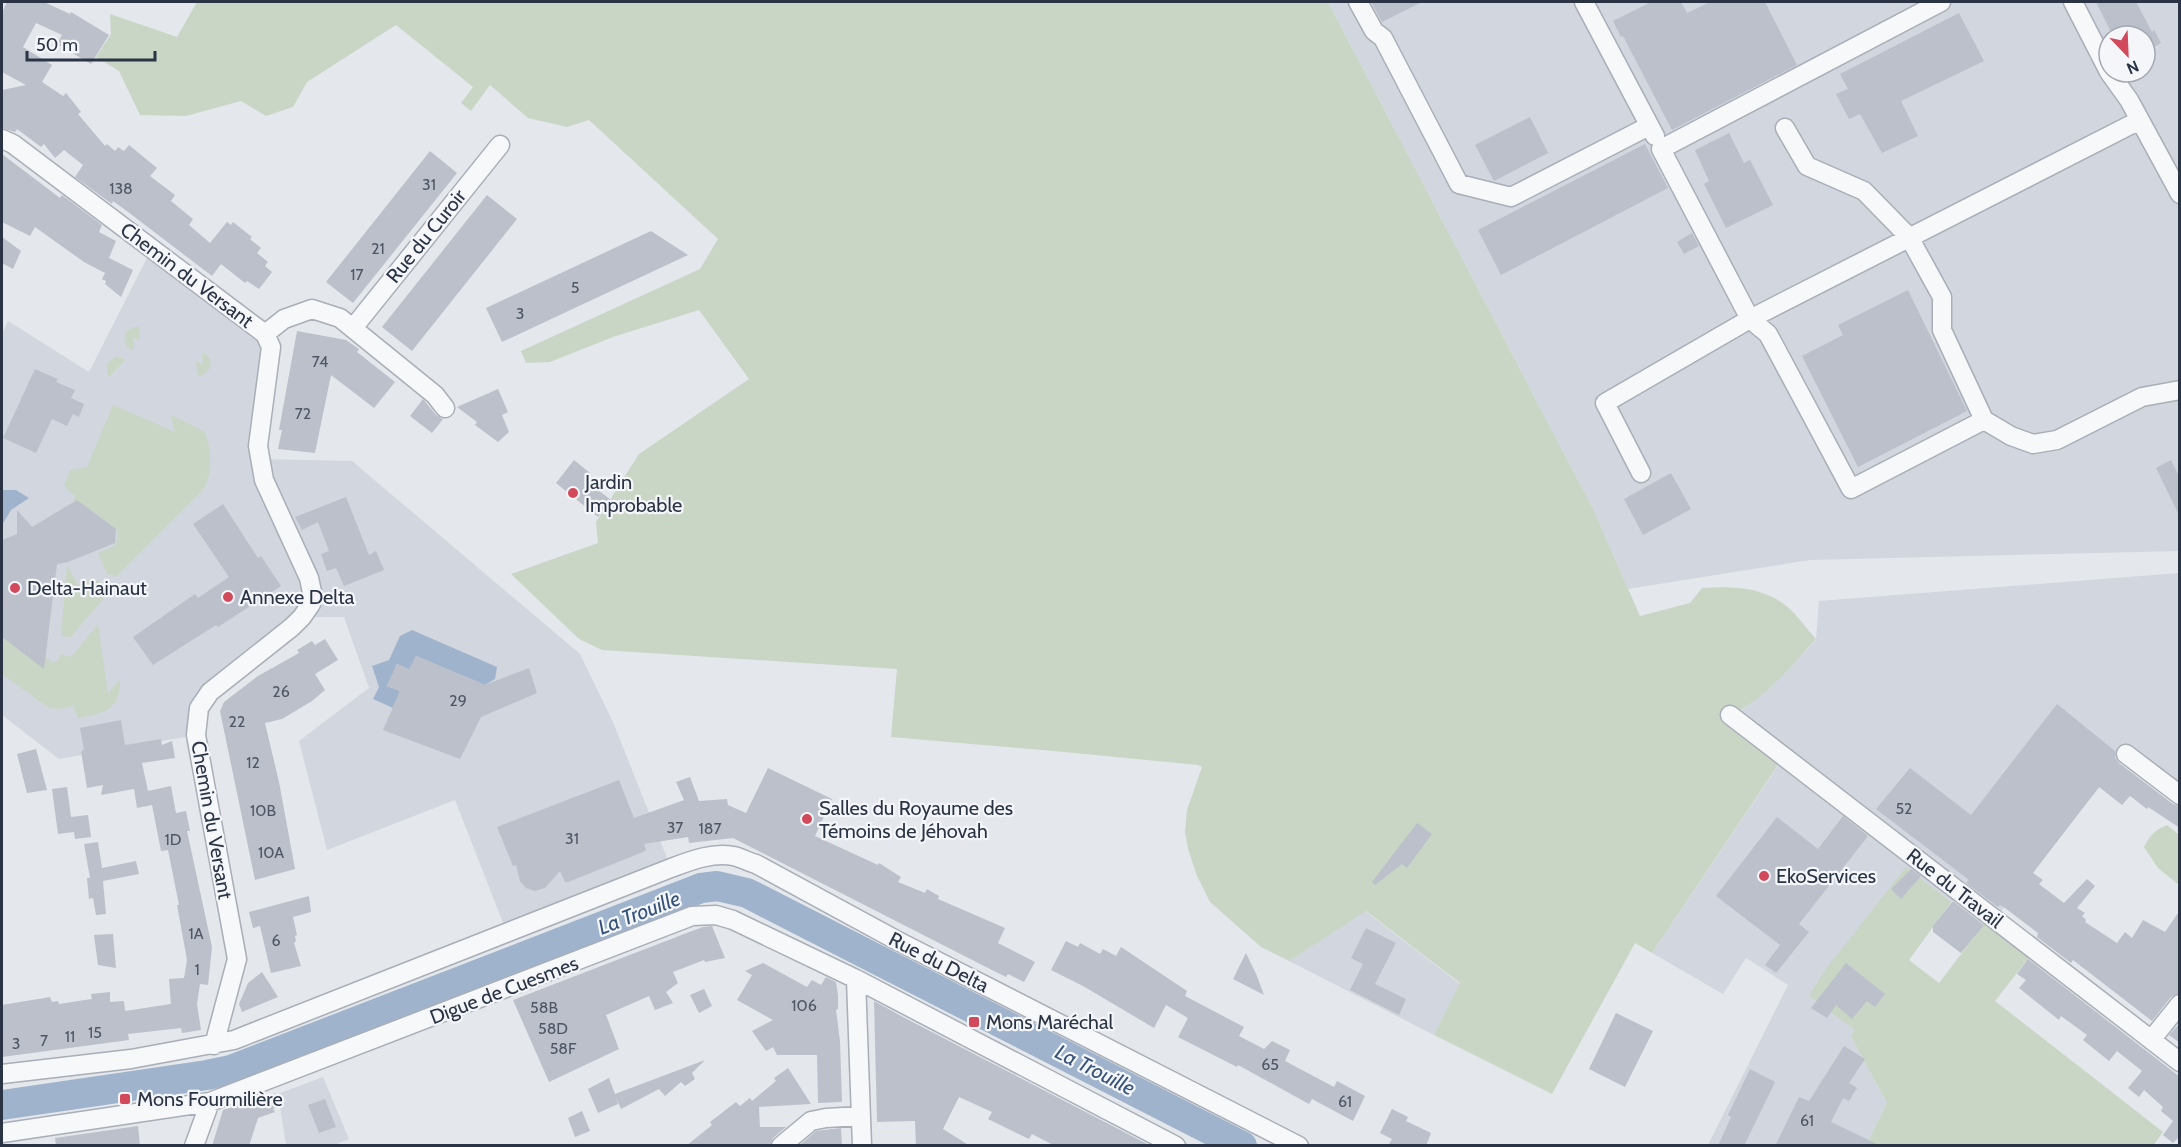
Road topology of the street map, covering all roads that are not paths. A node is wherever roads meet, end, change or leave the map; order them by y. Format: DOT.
graph roads {
  1 [pos="1358,2"];
  2 [pos="1584,2"];
  3 [pos="1941,2"];
  4 [pos="2073,2"];
  5 [pos="2097,49"];
  6 [pos="2118,84"];
  7 [pos="2140,120"];
  8 [pos="1649,126"];
  9 [pos="1785,128"];
  10 [pos="2,139"];
  11 [pos="500,145"];
  12 [pos="1661,148"];
  13 [pos="2180,194"];
  14 [pos="1909,237"];
  15 [pos="1750,319"];
  16 [pos="353,328"];
  17 [pos="266,334"];
  18 [pos="2180,390"];
  19 [pos="445,408"];
  20 [pos="1984,420"];
  21 [pos="1641,473"];
  22 [pos="1730,714"];
  23 [pos="2126,754"];
  24 [pos="2180,795"];
  25 [pos="856,979"];
  26 [pos="2180,1004"];
  27 [pos="2151,1040"];
  28 [pos="214,1045"];
  29 [pos="2180,1062"];
  30 [pos="2,1074"];
  31 [pos="210,1102"];
  32 [pos="861,1116"];
  33 [pos="2,1133"];
  34 [pos="194,1146"];
  35 [pos="781,1146"];
  36 [pos="862,1146"];
  37 [pos="1176,1146"];
  38 [pos="1299,1146"];
  1 -- 8 [label="street"];
  2 -- 8 [label="street"];
  3 -- 12 [label="street"];
  4 -- 5 [label="street"];
  6 -- 7 [label="street"];
  7 -- 13 [label="street"];
  7 -- 14 [label="street"];
  8 -- 12 [label="street"];
  9 -- 14 [label="street"];
  10 -- 17 [label="street, Chemin du Versant"];
  11 -- 16 [label="street, Rue du Curoir"];
  12 -- 15 [label="street"];
  14 -- 15 [label="street"];
  14 -- 20 [label="street"];
  15 -- 20 [label="street"];
  15 -- 21 [label="street"];
  16 -- 17 [label="street"];
  16 -- 19 [label="street"];
  17 -- 28 [label="street, Chemin du Versant"];
  18 -- 20 [label="street"];
  22 -- 27 [label="street, Rue du Travail"];
  23 -- 24 [label="street"];
  25 -- 31 [label="street, Digue de Cuesmes"];
  25 -- 32 [label="street"];
  25 -- 37 [label="street, Digue de Cuesmes"];
  26 -- 27 [label="street"];
  27 -- 29 [label="street, Rue du Travail"];
  28 -- 30 [label="street"];
  28 -- 38 [label="street, Rue du Delta"];
  31 -- 33 [label="street, Digue de Cuesmes"];
  31 -- 34 [label="street"];
  32 -- 35 [label="street"];
  32 -- 36 [label="street"];
}
